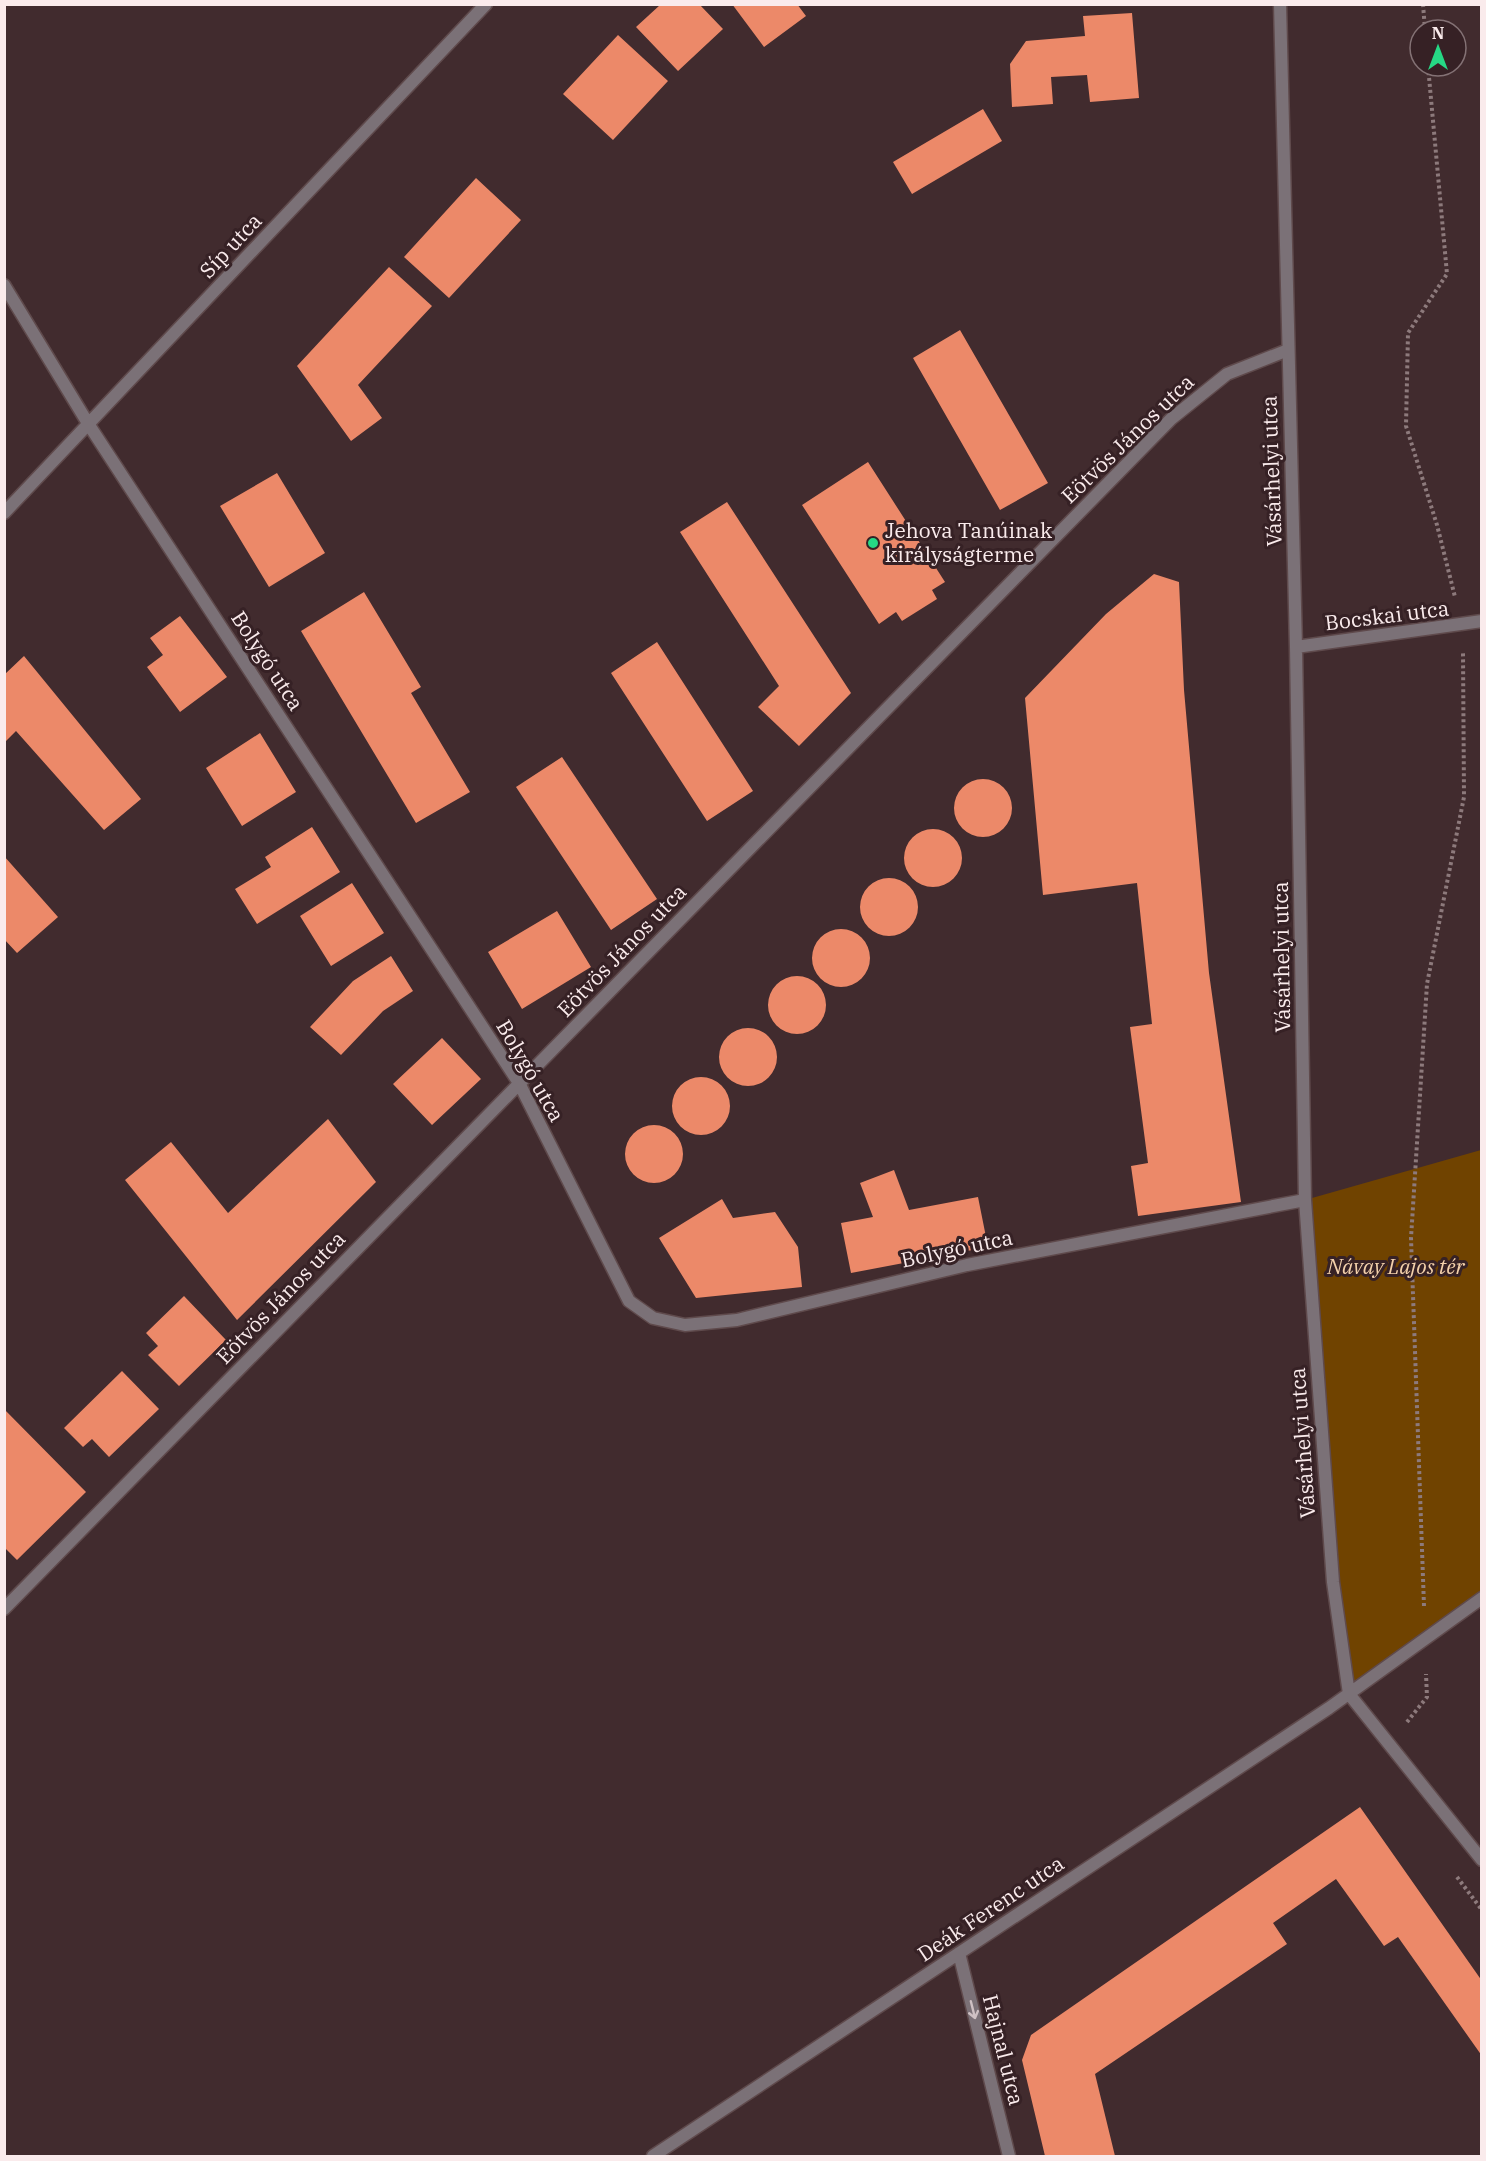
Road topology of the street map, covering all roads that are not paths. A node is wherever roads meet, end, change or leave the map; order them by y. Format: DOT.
graph roads {
  1 [pos="486,4"];
  2 [pos="1280,4"];
  3 [pos="4,285"];
  4 [pos="1288,350"];
  5 [pos="89,425"];
  6 [pos="4,513"];
  7 [pos="1482,621"];
  8 [pos="1296,646"];
  9 [pos="519,1083"];
  10 [pos="1305,1200"];
  11 [pos="1482,1598"];
  12 [pos="4,1609"];
  13 [pos="1349,1694"];
  14 [pos="1482,1860"];
  15 [pos="959,1953"];
  16 [pos="653,2157"];
  17 [pos="1009,2157"];
  1 -- 5 [label="street, Síp utca"];
  2 -- 4 [label="street, Vásárhelyi utca"];
  3 -- 5 [label="street, Bolygó utca"];
  4 -- 8 [label="street, Vásárhelyi utca"];
  4 -- 9 [label="street, Eötvös János utca"];
  5 -- 6 [label="street, Síp utca"];
  5 -- 9 [label="street, Bolygó utca"];
  7 -- 8 [label="street, Bocskai utca"];
  8 -- 10 [label="street, Vásárhelyi utca"];
  9 -- 10 [label="street, Bolygó utca"];
  9 -- 12 [label="street, Eötvös János utca"];
  10 -- 13 [label="street, Vásárhelyi utca"];
  11 -- 13 [label="street"];
  13 -- 14 [label="street"];
  13 -- 15 [label="street, Deák Ferenc utca"];
  15 -- 16 [label="street, Deák Ferenc utca"];
  15 -- 17 [label="street, Hajnal utca, one-way"];
}
